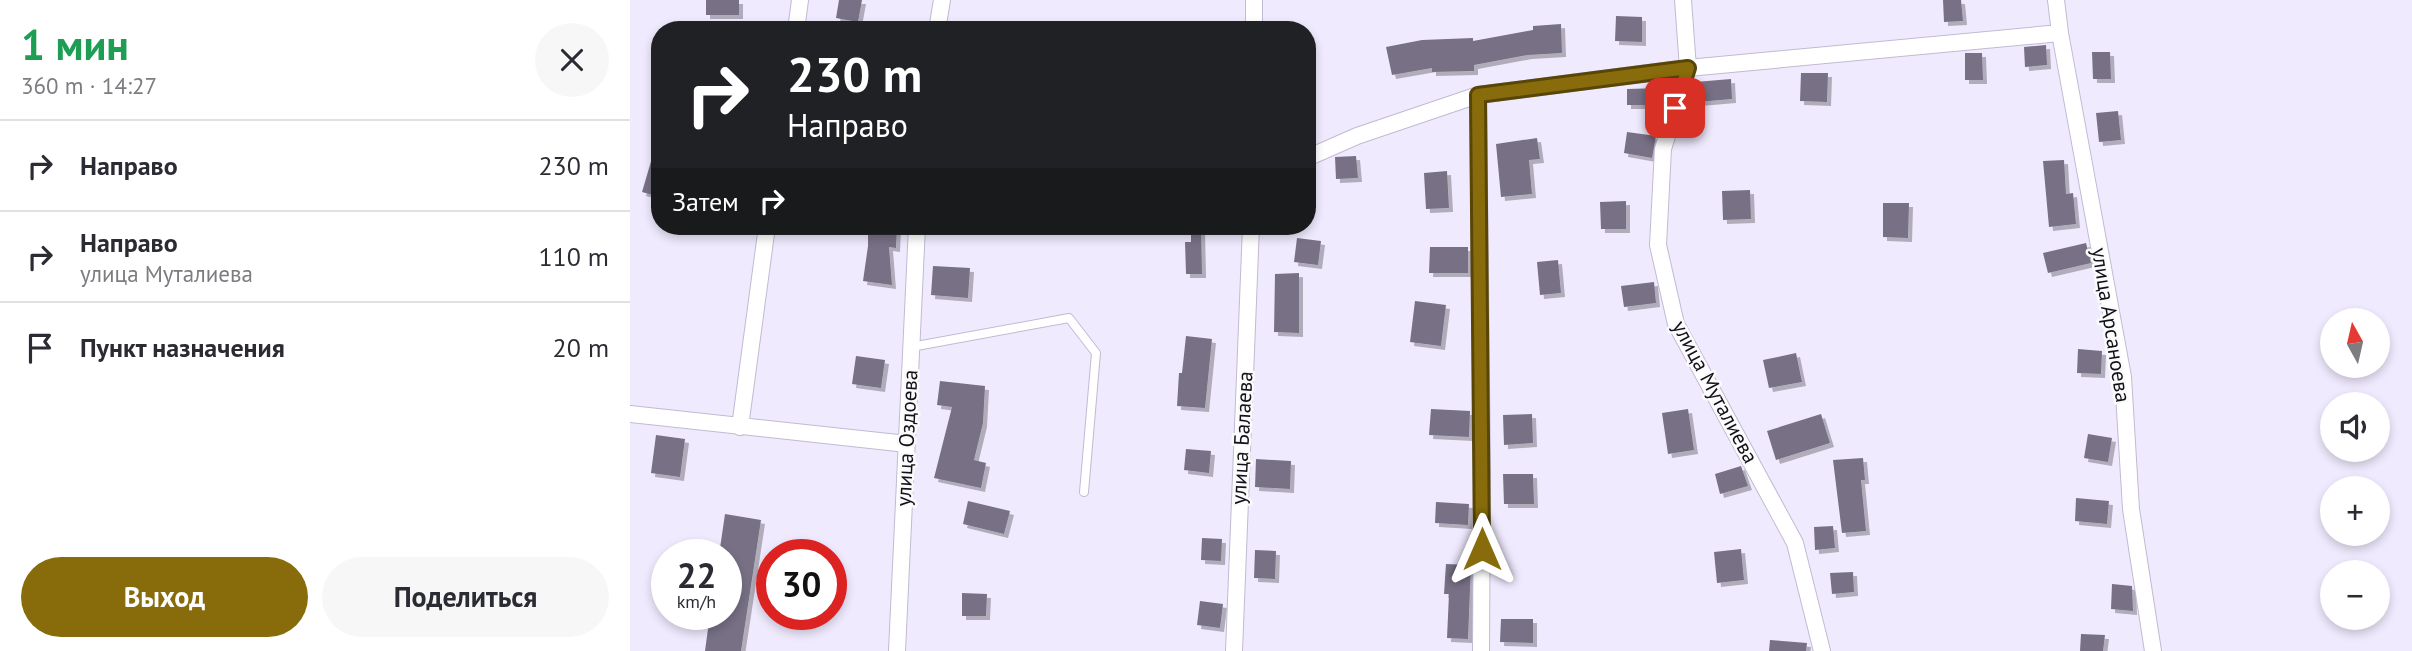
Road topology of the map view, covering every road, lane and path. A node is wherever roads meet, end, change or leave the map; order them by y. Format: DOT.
graph roads {
  1 [pos="800,0"];
  2 [pos="942,0"];
  3 [pos="1254,0"];
  4 [pos="1683,0"];
  5 [pos="2056,0"];
  6 [pos="797,21"];
  7 [pos="938,21"];
  8 [pos="1254,21"];
  9 [pos="2060,33"];
  10 [pos="1688,68"];
  11 [pos="1478,95"];
  12 [pos="1316,154"];
  13 [pos="766,235"];
  14 [pos="917,235"];
  15 [pos="1251,235"];
  16 [pos="911,347"];
  17 [pos="630,414"];
  18 [pos="740,427"];
  19 [pos="907,444"];
  20 [pos="1084,492"];
  21 [pos="897,651"];
  22 [pos="1234,651"];
  23 [pos="1481,651"];
  24 [pos="1822,651"];
  25 [pos="2153,651"];
  1 -- 6 [label="street"];
  2 -- 7 [label="street"];
  3 -- 8 [label="street"];
  4 -- 10 [label="street, улица Муталиева"];
  5 -- 9 [label="street, улица Арсаноева"];
  9 -- 10 [label="street"];
  9 -- 25 [label="street, улица Арсаноева"];
  10 -- 11 [label="street"];
  10 -- 24 [label="street, улица Муталиева"];
  11 -- 12 [label="street"];
  11 -- 23 [label="street"];
  13 -- 18 [label="street"];
  14 -- 16 [label="street, улица Оздоева"];
  15 -- 22 [label="street, улица Балаева"];
  16 -- 19 [label="street, улица Оздоева"];
  16 -- 20 [label="lane"];
  17 -- 18 [label="street"];
  18 -- 19 [label="street"];
  19 -- 21 [label="street, улица Оздоева"];
}
